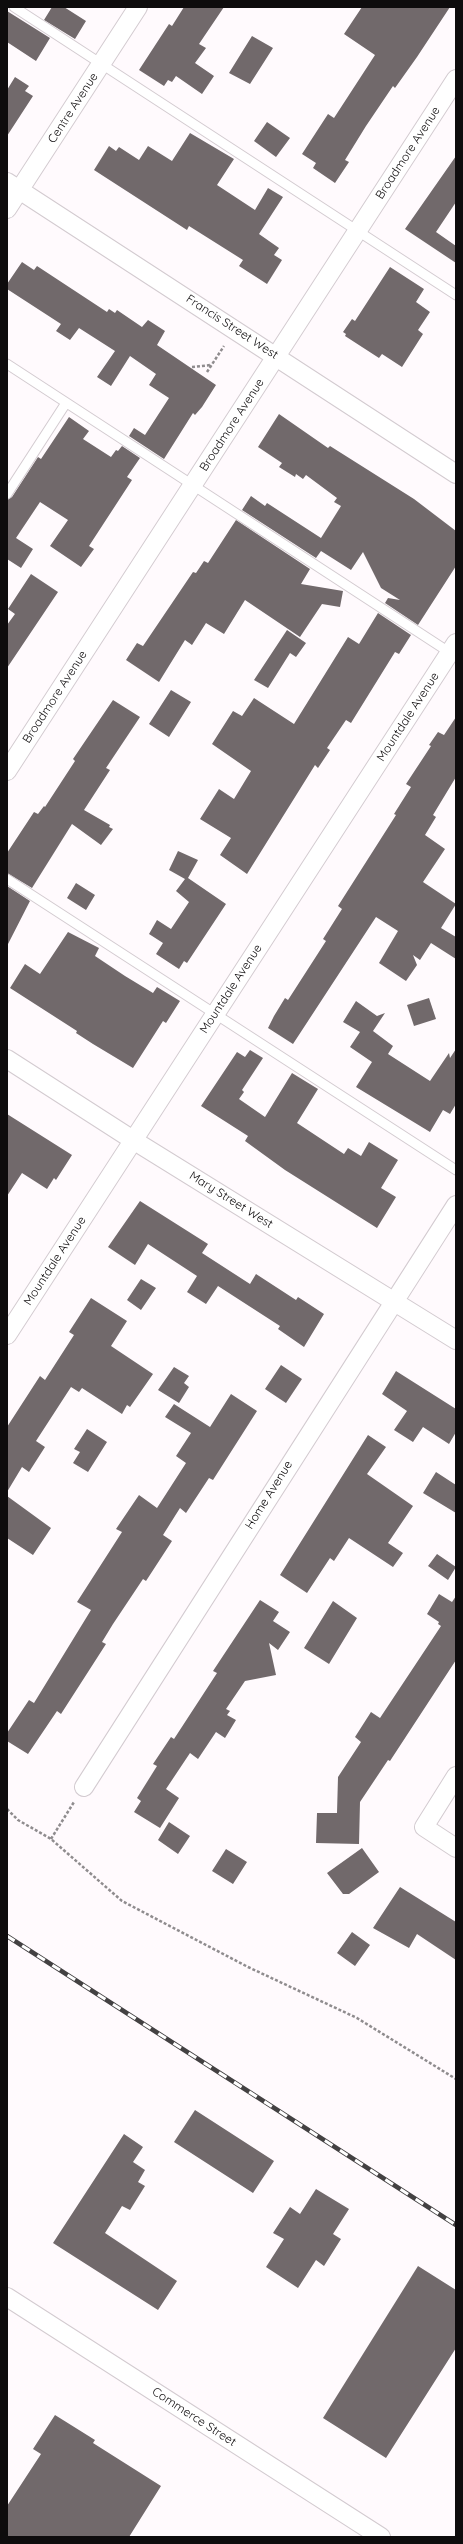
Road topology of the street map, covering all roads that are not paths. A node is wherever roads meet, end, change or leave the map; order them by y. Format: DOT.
graph roads {
  1 [pos="14,7"];
  2 [pos="138,7"];
  3 [pos="102,63"];
  4 [pos="456,79"];
  5 [pos="13,186"];
  6 [pos="7,210"];
  7 [pos="357,232"];
  8 [pos="456,295"];
  9 [pos="276,356"];
  10 [pos="7,364"];
  11 [pos="66,403"];
  12 [pos="456,474"];
  13 [pos="192,486"];
  14 [pos="7,494"];
  15 [pos="454,651"];
  16 [pos="7,771"];
  17 [pos="7,879"];
  18 [pos="215,1013"];
  19 [pos="7,1059"];
  20 [pos="133,1140"];
  21 [pos="456,1170"];
  22 [pos="456,1204"];
  23 [pos="393,1300"];
  24 [pos="7,1335"];
  25 [pos="456,1340"];
  26 [pos="456,1776"];
  27 [pos="84,1786"];
  28 [pos="456,1848"];
  29 [pos="7,2298"];
  30 [pos="381,2537"];
  1 -- 3 [label="lane"];
  2 -- 3 [label="street, Centre Avenue"];
  3 -- 5 [label="street, Centre Avenue"];
  3 -- 7 [label="lane"];
  4 -- 7 [label="street, Broadmore Avenue"];
  5 -- 6 [label="street, Centre Avenue"];
  5 -- 9 [label="street, Francis Street West"];
  7 -- 8 [label="lane"];
  7 -- 9 [label="street, Broadmore Avenue"];
  9 -- 12 [label="street, Francis Street West"];
  9 -- 13 [label="street, Broadmore Avenue"];
  10 -- 11 [label="lane"];
  11 -- 13 [label="lane"];
  11 -- 14 [label="lane"];
  13 -- 15 [label="lane"];
  13 -- 16 [label="street, Broadmore Avenue"];
  15 -- 18 [label="street, Mountdale Avenue"];
  17 -- 18 [label="lane"];
  18 -- 20 [label="street, Mountdale Avenue"];
  18 -- 21 [label="lane"];
  19 -- 20 [label="street, Mary Street West"];
  20 -- 23 [label="street, Mary Street West"];
  20 -- 24 [label="street, Mountdale Avenue"];
  22 -- 23 [label="street, Home Avenue"];
  23 -- 25 [label="street, Mary Street West"];
  23 -- 27 [label="street, Home Avenue"];
  26 -- 28 [label="street"];
  29 -- 30 [label="street, Commerce Street"];
}
